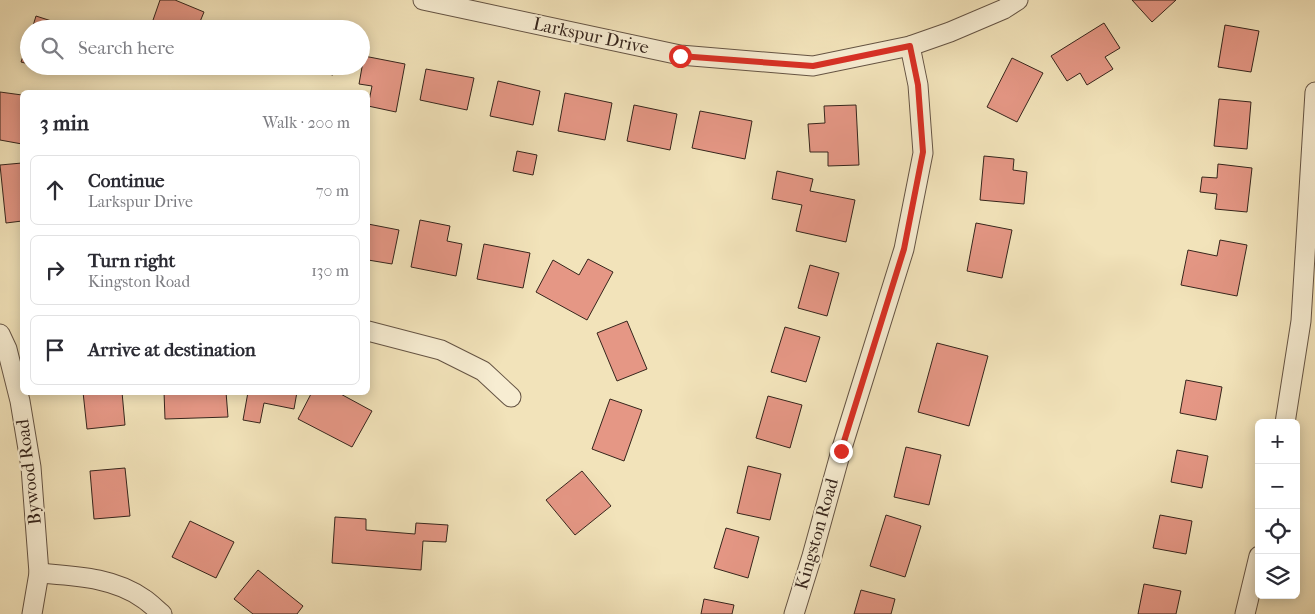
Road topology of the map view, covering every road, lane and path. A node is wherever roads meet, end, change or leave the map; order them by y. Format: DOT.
graph roads {
  1 [pos="423,0"];
  2 [pos="1018,0"];
  3 [pos="910,46"];
  4 [pos="1315,92"];
  5 [pos="370,332"];
  6 [pos="10,343"];
  7 [pos="511,397"];
  8 [pos="1286,419"];
  9 [pos="39,573"];
  10 [pos="1255,573"];
  11 [pos="32,614"];
  12 [pos="162,614"];
  13 [pos="794,614"];
  14 [pos="1245,614"];
  1 -- 3 [label="street, Larkspur Drive"];
  2 -- 3 [label="street, Larkspur Drive"];
  3 -- 13 [label="street, Kingston Road"];
  4 -- 8 [label="street"];
  5 -- 7 [label="street"];
  6 -- 9 [label="street, Bywood Road"];
  9 -- 11 [label="street, Bywood Road"];
  9 -- 12 [label="street"];
  10 -- 14 [label="street"];
}
